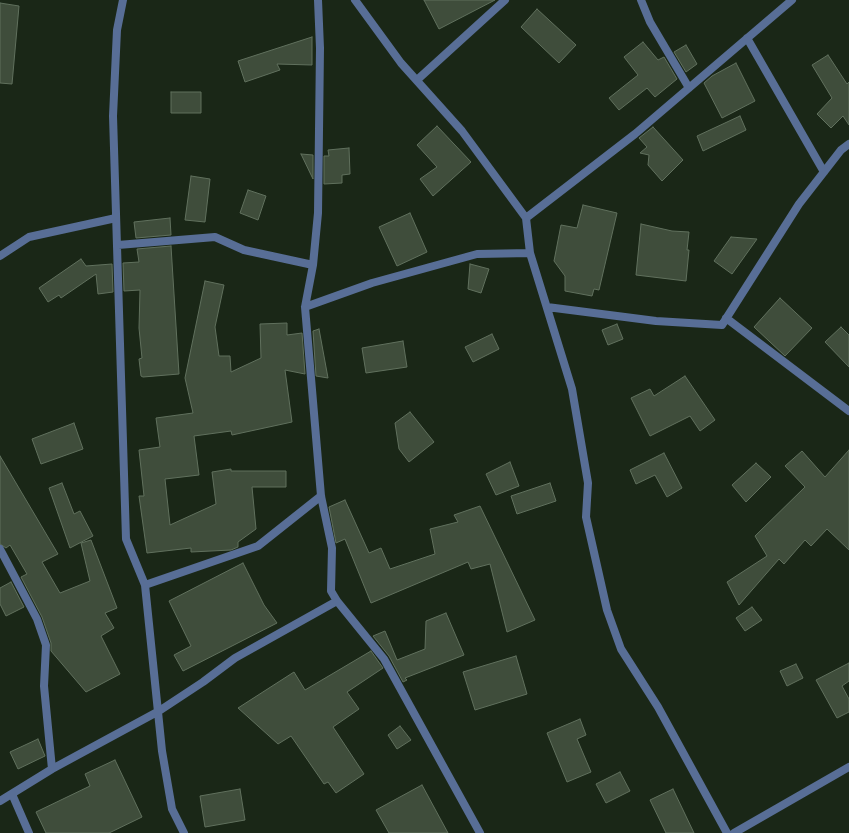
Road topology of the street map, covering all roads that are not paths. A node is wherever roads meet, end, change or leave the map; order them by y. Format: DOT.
graph roads {
  1 [pos="122,0"];
  2 [pos="318,0"];
  3 [pos="355,0"];
  4 [pos="505,0"];
  5 [pos="641,0"];
  6 [pos="784,0"];
  7 [pos="792,0"];
  8 [pos="779,11"];
  9 [pos="748,38"];
  10 [pos="417,80"];
  11 [pos="689,88"];
  12 [pos="849,144"];
  13 [pos="824,172"];
  14 [pos="116,218"];
  15 [pos="526,218"];
  16 [pos="118,245"];
  17 [pos="530,253"];
  18 [pos="0,256"];
  19 [pos="313,265"];
  20 [pos="305,307"];
  21 [pos="547,307"];
  22 [pos="726,318"];
  23 [pos="849,411"];
  24 [pos="321,496"];
  25 [pos="0,549"];
  26 [pos="145,585"];
  27 [pos="337,602"];
  28 [pos="158,711"];
  29 [pos="849,767"];
  30 [pos="52,769"];
  31 [pos="12,794"];
  32 [pos="0,800"];
  33 [pos="29,833"];
  34 [pos="184,833"];
  35 [pos="480,833"];
  36 [pos="728,833"];
  37 [pos="734,833"];
  1 -- 14 [label="street"];
  2 -- 19 [label="street"];
  3 -- 10 [label="street"];
  4 -- 10 [label="street"];
  5 -- 11 [label="street"];
  6 -- 8 [label="street"];
  7 -- 8 [label="street"];
  8 -- 9 [label="street"];
  9 -- 11 [label="street"];
  9 -- 13 [label="street"];
  10 -- 15 [label="street"];
  11 -- 15 [label="street"];
  12 -- 13 [label="street"];
  13 -- 22 [label="street"];
  14 -- 16 [label="street"];
  14 -- 18 [label="street"];
  15 -- 17 [label="street"];
  16 -- 19 [label="street"];
  16 -- 26 [label="street"];
  17 -- 20 [label="street"];
  17 -- 21 [label="street"];
  19 -- 20 [label="street"];
  20 -- 24 [label="street"];
  21 -- 22 [label="street"];
  21 -- 36 [label="street"];
  22 -- 23 [label="street"];
  24 -- 26 [label="street"];
  24 -- 27 [label="street"];
  25 -- 30 [label="street"];
  26 -- 28 [label="street"];
  27 -- 28 [label="street"];
  27 -- 35 [label="street"];
  28 -- 30 [label="street"];
  28 -- 34 [label="street"];
  29 -- 37 [label="street"];
  30 -- 31 [label="street"];
  31 -- 32 [label="street"];
  31 -- 33 [label="street"];
}
